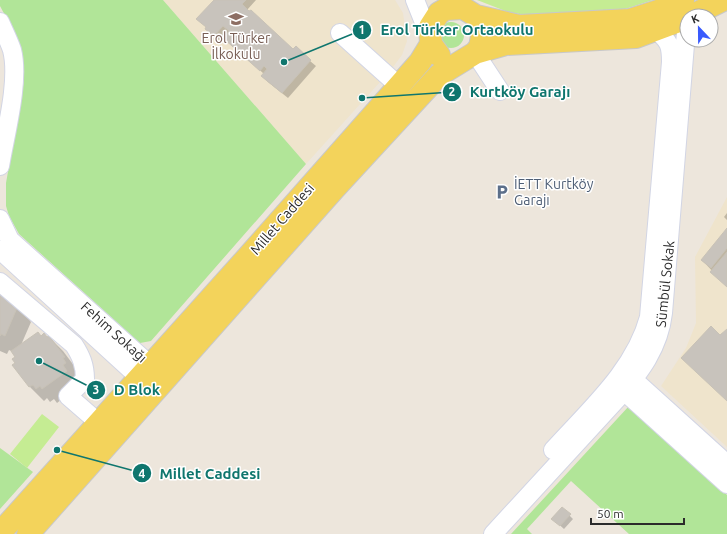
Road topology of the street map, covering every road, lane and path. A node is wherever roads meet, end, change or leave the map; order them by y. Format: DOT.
graph roads {
  1 [pos="415,0"];
  2 [pos="683,0"];
  3 [pos="723,0"];
  4 [pos="707,8"];
  5 [pos="468,9"];
  6 [pos="0,22"];
  7 [pos="679,22"];
  8 [pos="656,30"];
  9 [pos="340,34"];
  10 [pos="430,40"];
  11 [pos="685,48"];
  12 [pos="467,57"];
  13 [pos="399,86"];
  14 [pos="500,91"];
  15 [pos="0,166"];
  16 [pos="0,219"];
  17 [pos="0,250"];
  18 [pos="0,282"];
  19 [pos="151,375"];
  20 [pos="623,381"];
  21 [pos="99,423"];
  22 [pos="727,464"];
  23 [pos="727,484"];
  24 [pos="0,533"];
  25 [pos="28,534"];
  26 [pos="479,534"];
  27 [pos="493,534"];
  1 -- 10 [label="street"];
  2 -- 5 [label="main road"];
  3 -- 4 [label="main road"];
  5 -- 10 [label="main road"];
  5 -- 12 [label="main road"];
  6 -- 15 [label="street"];
  7 -- 8 [label="main road"];
  8 -- 12 [label="main road"];
  8 -- 20 [label="street, Sümbül Sokak"];
  9 -- 13 [label="street"];
  10 -- 12 [label="main road"];
  10 -- 13 [label="main road, Millet Caddesi"];
  11 -- 20 [label="street, Sümbül Sokak"];
  12 -- 14 [label="street"];
  12 -- 19 [label="main road, Millet Caddesi"];
  13 -- 19 [label="main road, Millet Caddesi"];
  16 -- 19 [label="street, Fehim Sokağı"];
  17 -- 19 [label="street, Fehim Sokağı"];
  18 -- 21 [label="street"];
  19 -- 21 [label="main road, Millet Caddesi"];
  19 -- 25 [label="main road, Millet Caddesi"];
  20 -- 22 [label="street"];
  20 -- 23 [label="street"];
  20 -- 26 [label="street, Sümbül Sokak"];
  20 -- 27 [label="street, Sümbül Sokak"];
  21 -- 24 [label="main road, Millet Caddesi"];
}
